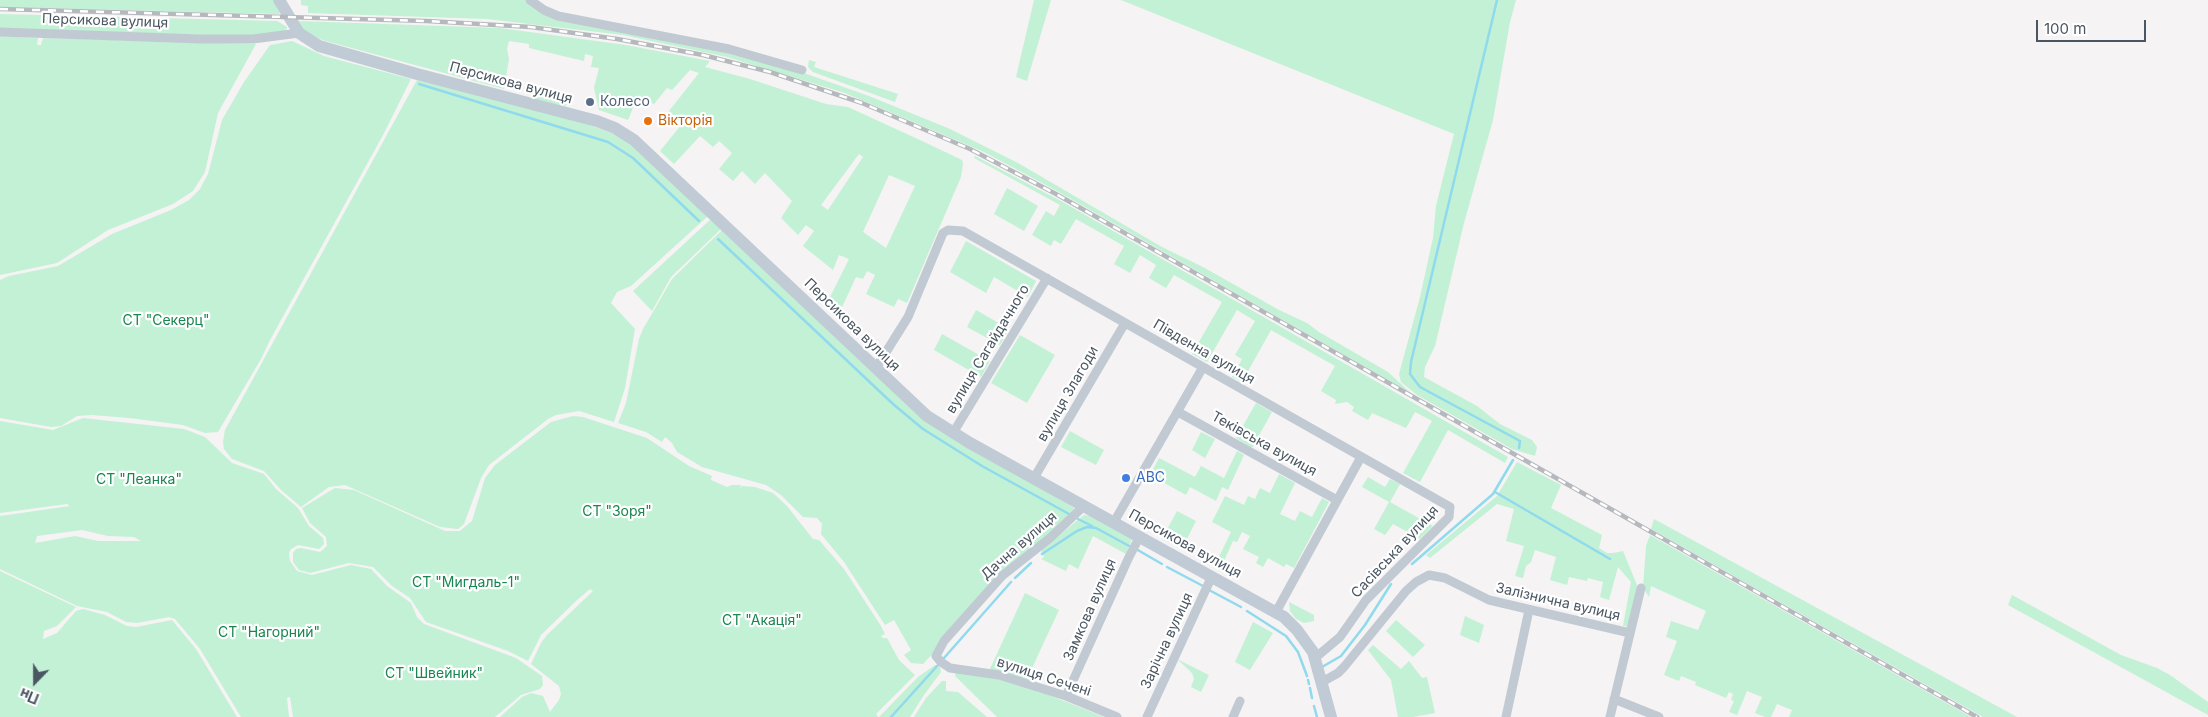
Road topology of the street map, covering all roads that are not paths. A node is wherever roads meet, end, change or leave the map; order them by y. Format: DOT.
graph roads {
  1 [pos="279,0"];
  2 [pos="530,0"];
  3 [pos="0,32"];
  4 [pos="299,33"];
  5 [pos="802,70"];
  6 [pos="1047,278"];
  7 [pos="1125,323"];
  8 [pos="876,368"];
  9 [pos="1203,368"];
  10 [pos="1178,412"];
  11 [pos="954,433"];
  12 [pos="1361,456"];
  13 [pos="1034,478"];
  14 [pos="1337,500"];
  15 [pos="1084,506"];
  16 [pos="1450,506"];
  17 [pos="1114,522"];
  18 [pos="1140,536"];
  19 [pos="1212,576"];
  20 [pos="1641,588"];
  21 [pos="1529,610"];
  22 [pos="1280,615"];
  23 [pos="1630,633"];
  24 [pos="936,656"];
  25 [pos="1315,658"];
  26 [pos="1322,682"];
  27 [pos="1066,696"];
  28 [pos="1614,699"];
  29 [pos="1240,702"];
  30 [pos="1117,717"];
  31 [pos="1147,717"];
  32 [pos="1233,717"];
  33 [pos="1331,717"];
  34 [pos="1506,717"];
  35 [pos="1610,717"];
  36 [pos="1659,717"];
  1 -- 4 [label="main road, Персикова вулиця"];
  2 -- 5 [label="street"];
  3 -- 4 [label="street, Персикова вулиця"];
  4 -- 8 [label="main road, Персикова вулиця"];
  6 -- 7 [label="street, Південна вулиця"];
  6 -- 8 [label="street, Південна вулиця"];
  6 -- 11 [label="street, вулиця Сагайдачного"];
  7 -- 9 [label="street, Південна вулиця"];
  7 -- 13 [label="street, вулиця Злагоди"];
  8 -- 11 [label="main road, Персикова вулиця"];
  9 -- 10 [label="street"];
  9 -- 12 [label="street, Південна вулиця"];
  10 -- 14 [label="street, Теківська вулиця"];
  10 -- 17 [label="street"];
  11 -- 13 [label="main road, Персикова вулиця"];
  12 -- 14 [label="street"];
  12 -- 16 [label="street, Південна вулиця"];
  13 -- 15 [label="main road, Персикова вулиця"];
  14 -- 22 [label="street"];
  15 -- 17 [label="main road, Персикова вулиця"];
  15 -- 24 [label="street, Дачна вулиця"];
  16 -- 25 [label="street, Сасівська вулиця"];
  17 -- 18 [label="main road, Персикова вулиця"];
  18 -- 19 [label="main road, Персикова вулиця"];
  18 -- 27 [label="street, Замкова вулиця"];
  19 -- 22 [label="main road, Персикова вулиця"];
  19 -- 31 [label="street, Зарічна вулиця"];
  20 -- 23 [label="street"];
  21 -- 23 [label="street, Залізнична вулиця"];
  21 -- 26 [label="street, Залізнична вулиця"];
  21 -- 34 [label="street"];
  22 -- 25 [label="main road, Персикова вулиця"];
  23 -- 28 [label="street"];
  24 -- 27 [label="street, вулиця Сечені"];
  25 -- 26 [label="main road, Персикова вулиця"];
  26 -- 33 [label="main road, Персикова вулиця"];
  27 -- 30 [label="street, вулиця Сечені"];
  28 -- 35 [label="street"];
  28 -- 36 [label="street"];
  29 -- 32 [label="street"];
}
